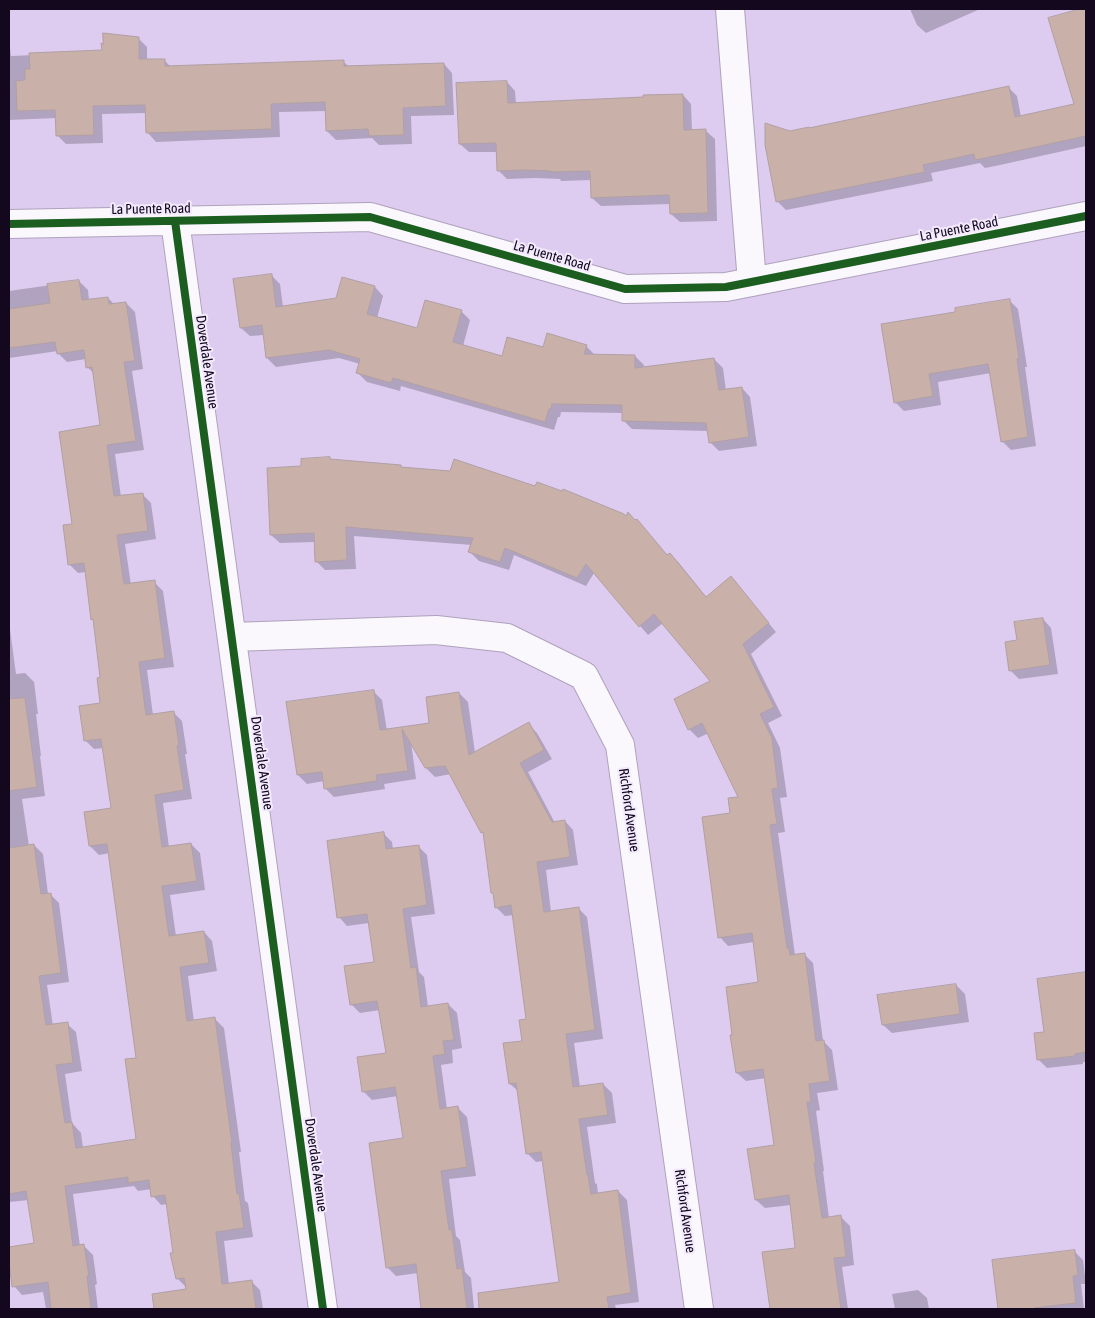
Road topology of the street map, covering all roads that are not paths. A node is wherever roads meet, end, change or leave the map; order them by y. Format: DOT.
graph roads {
  1 [pos="730,9"];
  2 [pos="1086,216"];
  3 [pos="175,220"];
  4 [pos="9,224"];
  5 [pos="752,282"];
  6 [pos="232,637"];
  7 [pos="323,1309"];
  8 [pos="699,1309"];
  1 -- 5 [label="street"];
  2 -- 5 [label="street, La Puente Road"];
  3 -- 4 [label="street, La Puente Road"];
  3 -- 5 [label="street, La Puente Road"];
  3 -- 6 [label="street, Doverdale Avenue"];
  6 -- 7 [label="street, Doverdale Avenue"];
  6 -- 8 [label="street, Richford Avenue"];
}
